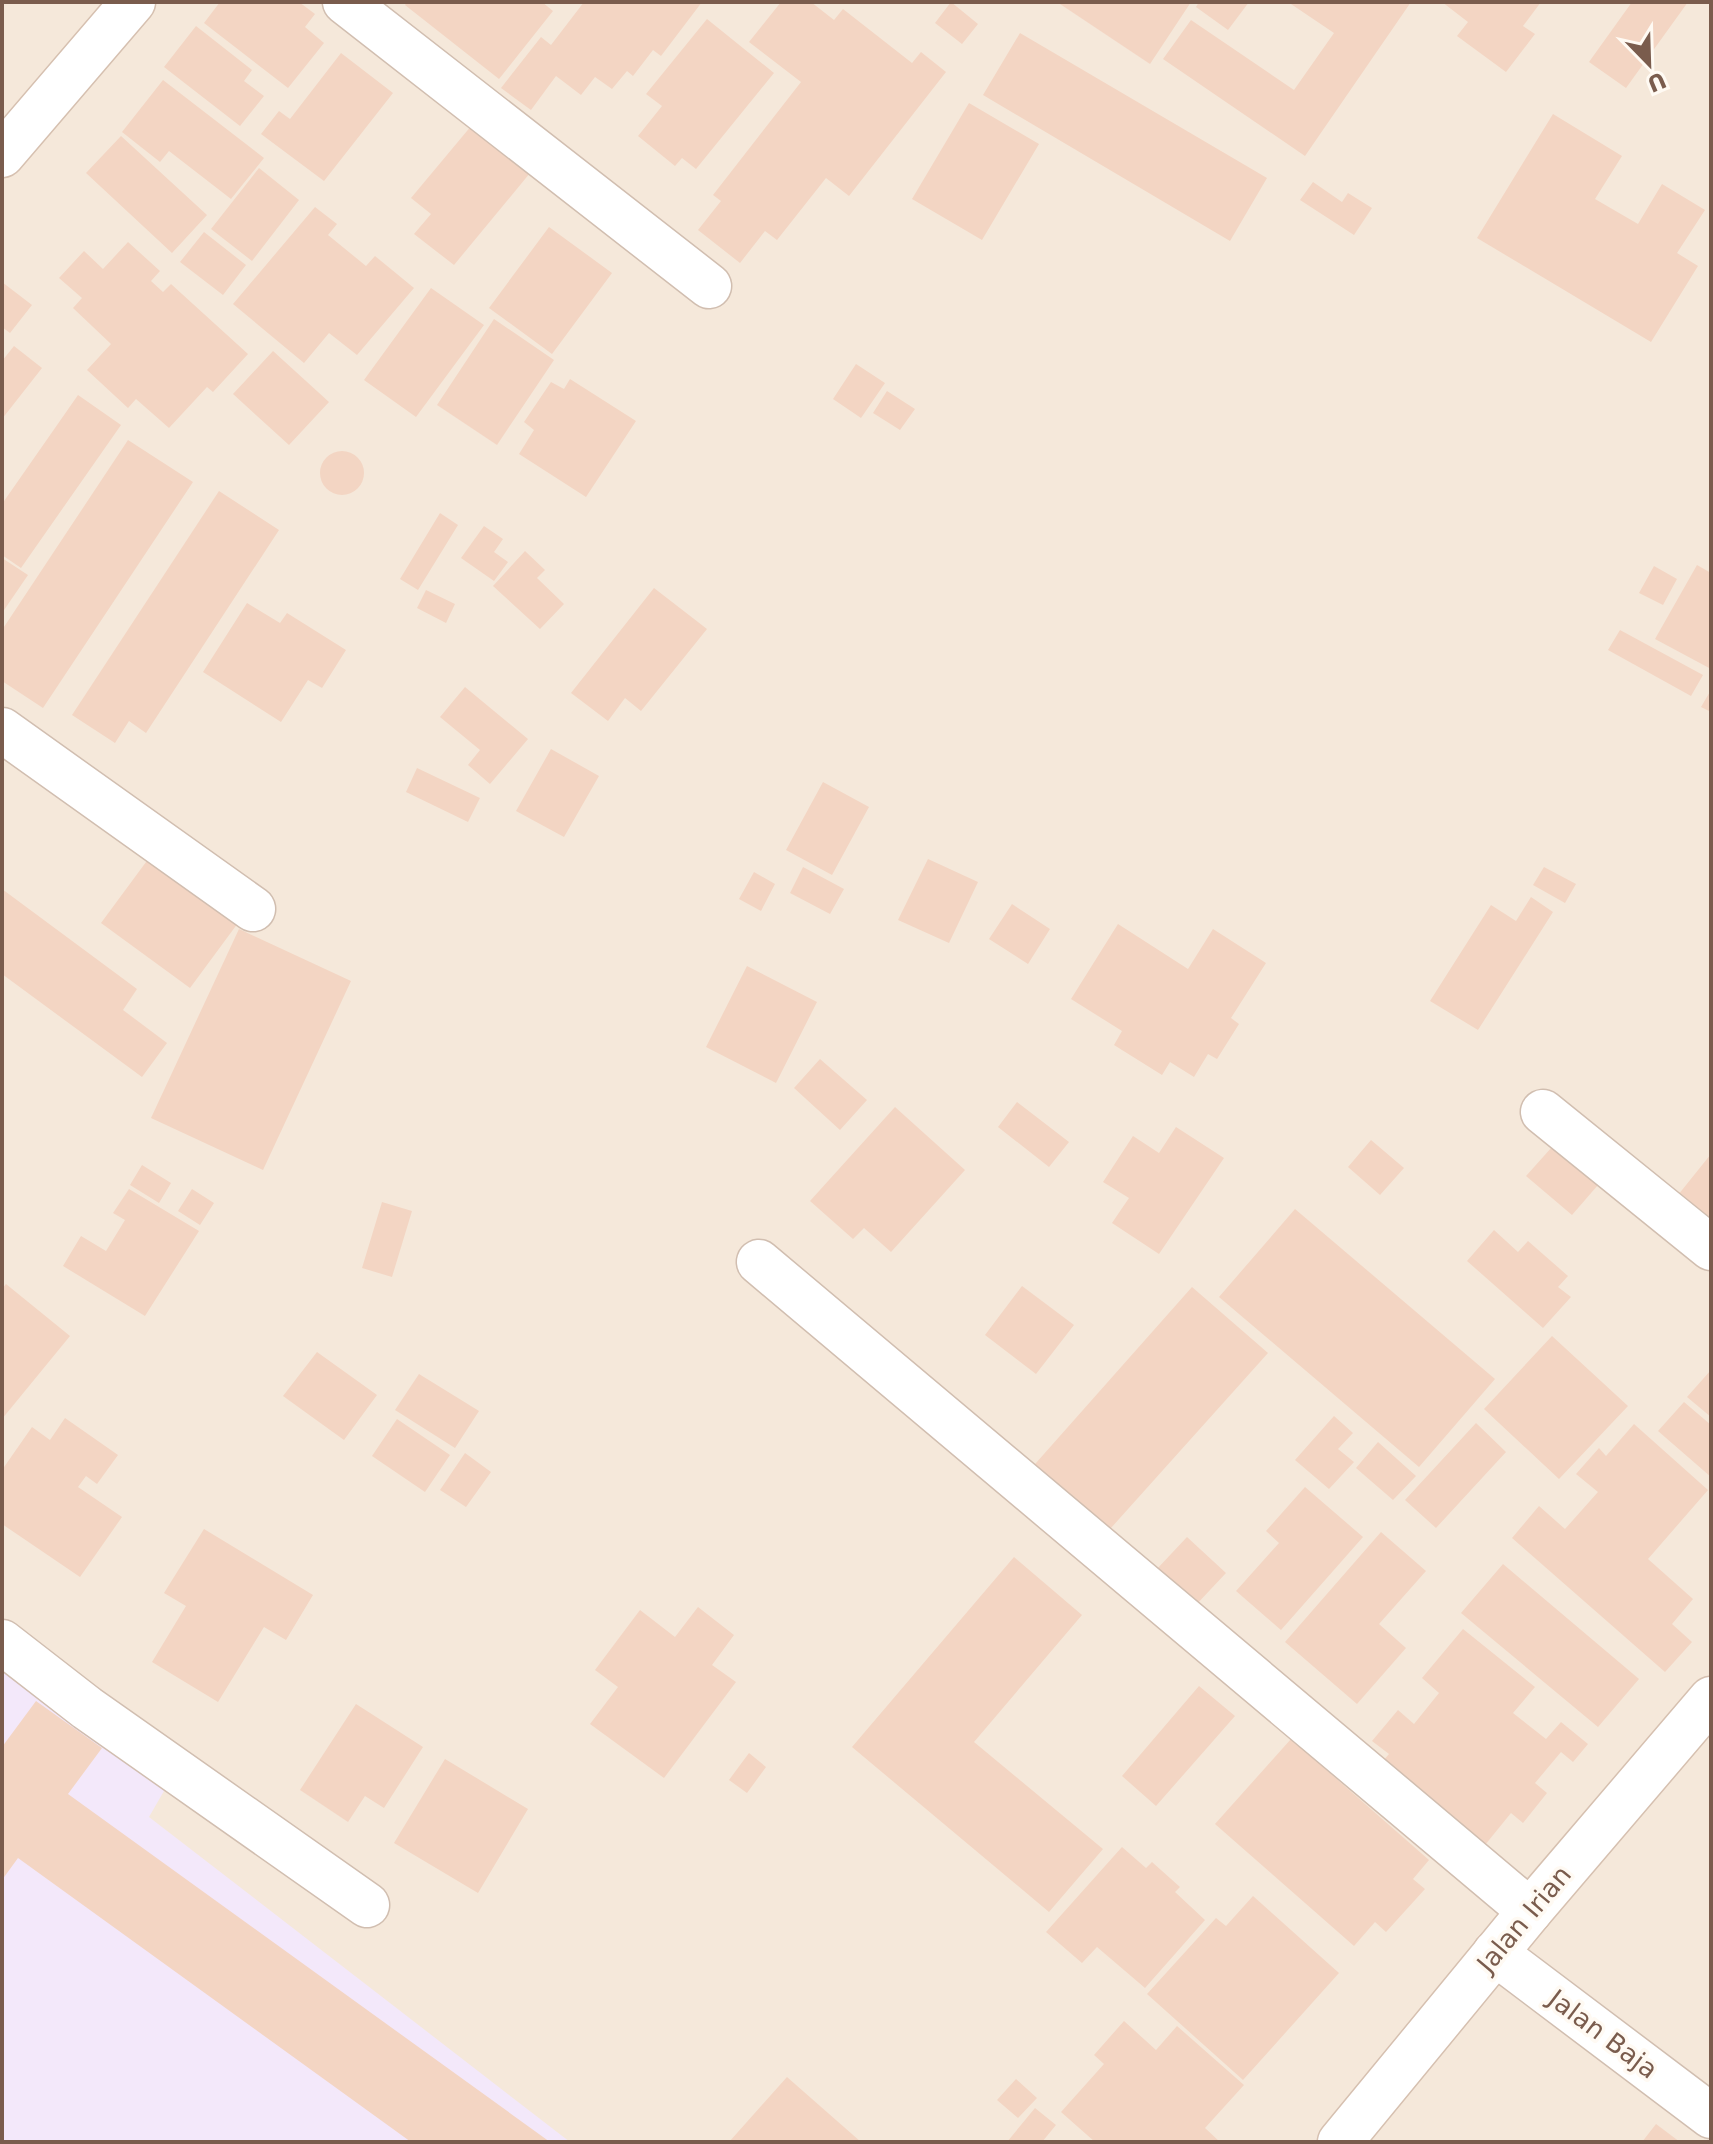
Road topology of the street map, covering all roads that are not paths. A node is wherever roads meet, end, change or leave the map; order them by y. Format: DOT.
graph roads {
  1 [pos="133,2"];
  2 [pos="345,2"];
  3 [pos="2,155"];
  4 [pos="709,286"];
  5 [pos="2,730"];
  6 [pos="253,909"];
  7 [pos="1543,1112"];
  8 [pos="1711,1248"];
  9 [pos="759,1262"];
  10 [pos="2,1642"];
  11 [pos="1711,1699"];
  12 [pos="367,1905"];
  13 [pos="1530,1911"];
  14 [pos="1495,1953"];
  15 [pos="1711,2116"];
  16 [pos="1340,2142"];
  1 -- 3 [label="street"];
  2 -- 4 [label="street"];
  5 -- 6 [label="street"];
  7 -- 8 [label="street"];
  9 -- 13 [label="street"];
  10 -- 12 [label="street"];
  11 -- 13 [label="street, Jalan Irian"];
  13 -- 14 [label="street, Jalan Irian"];
  14 -- 15 [label="street, Jalan Baja"];
  14 -- 16 [label="street, Jalan Irian"];
}
